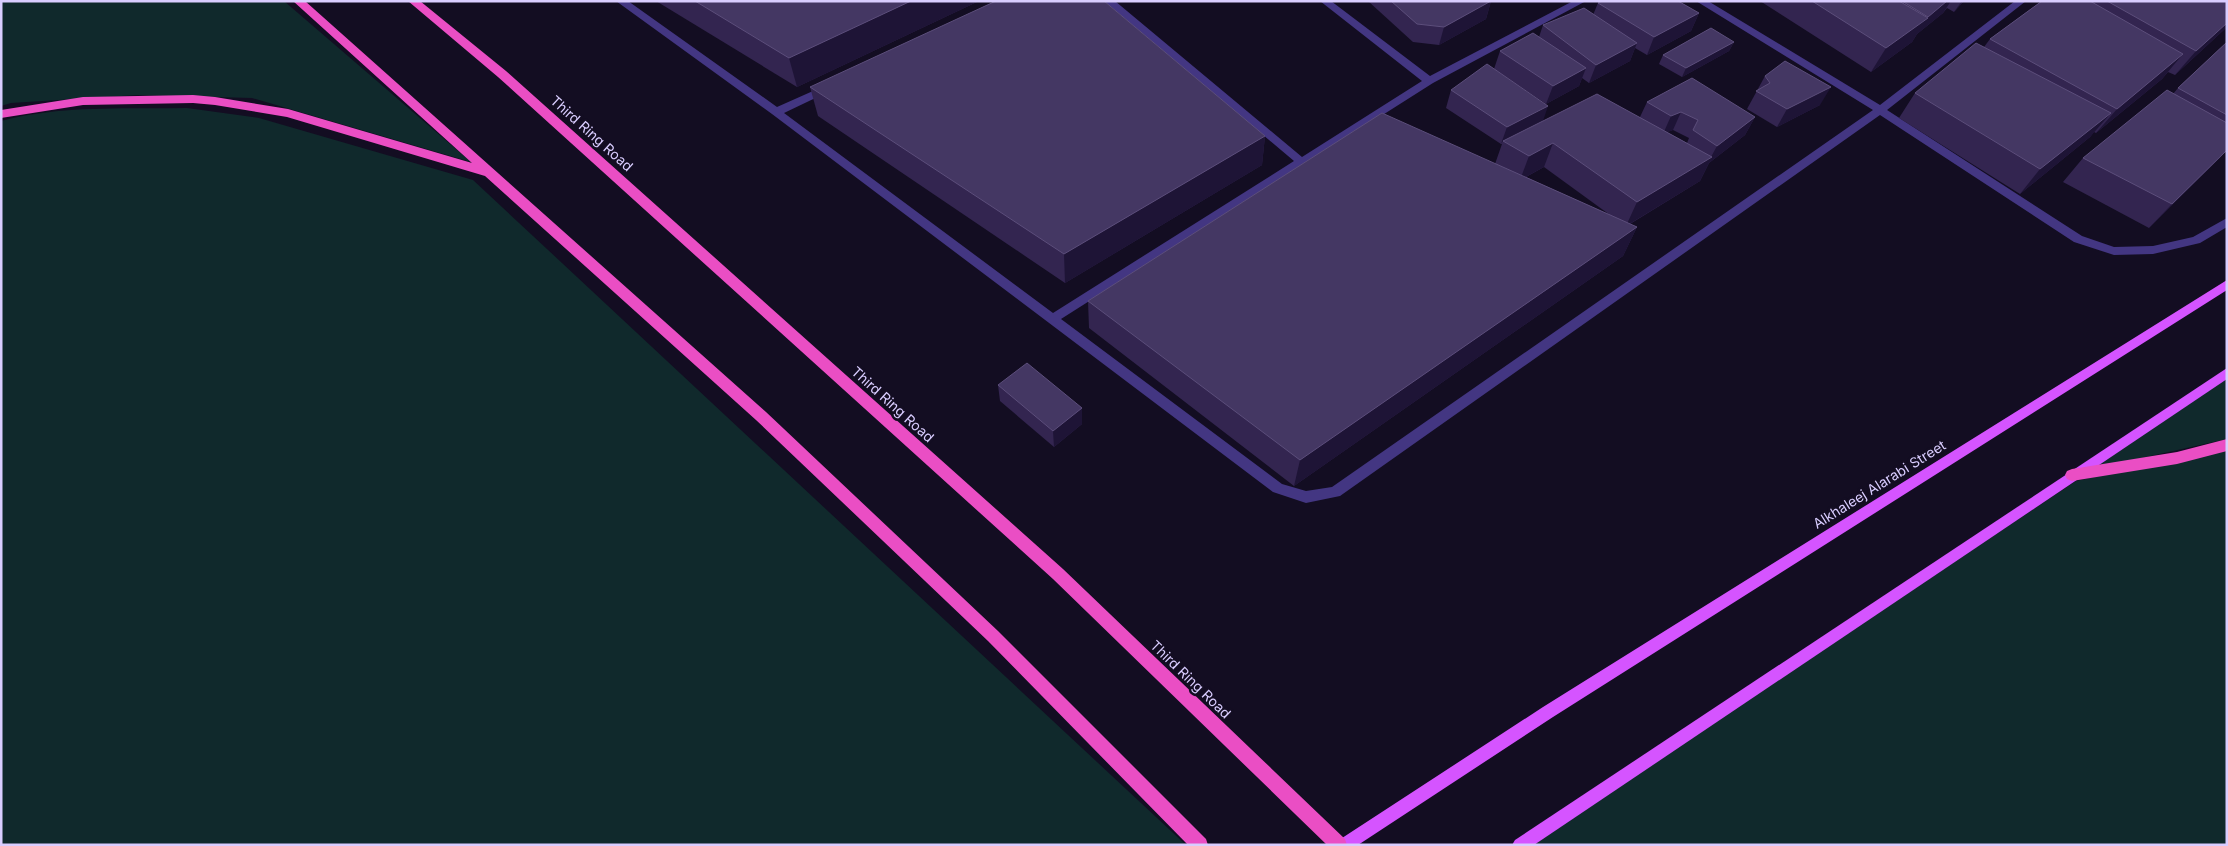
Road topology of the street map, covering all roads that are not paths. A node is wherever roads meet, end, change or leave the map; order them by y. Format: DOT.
graph roads {
  1 [pos="298,1"];
  2 [pos="413,1"];
  3 [pos="621,1"];
  4 [pos="1109,1"];
  5 [pos="1325,1"];
  6 [pos="1581,1"];
  7 [pos="1701,1"];
  8 [pos="2021,1"];
  9 [pos="1429,81"];
  10 [pos="839,83"];
  11 [pos="1880,110"];
  12 [pos="776,112"];
  13 [pos="1,114"];
  14 [pos="1300,161"];
  15 [pos="491,173"];
  16 [pos="2227,222"];
  17 [pos="2227,284"];
  18 [pos="1054,318"];
  19 [pos="2227,373"];
  20 [pos="2227,445"];
  21 [pos="2072,474"];
  22 [pos="1200,845"];
  23 [pos="1339,845"];
  24 [pos="1344,845"];
  25 [pos="1520,845"];
  1 -- 15 [label="highway"];
  2 -- 23 [label="highway, Third Ring Road"];
  3 -- 12 [label="street"];
  4 -- 14 [label="street"];
  5 -- 9 [label="street"];
  6 -- 9 [label="street"];
  7 -- 11 [label="street"];
  8 -- 11 [label="street"];
  9 -- 14 [label="street"];
  10 -- 12 [label="street"];
  11 -- 16 [label="street"];
  11 -- 18 [label="street"];
  12 -- 18 [label="street"];
  13 -- 15 [label="highway"];
  14 -- 18 [label="street"];
  15 -- 22 [label="highway"];
  17 -- 24 [label="main road, Alkhaleej Alarabi Street"];
  19 -- 21 [label="main road"];
  20 -- 21 [label="highway"];
  21 -- 25 [label="main road"];
}
